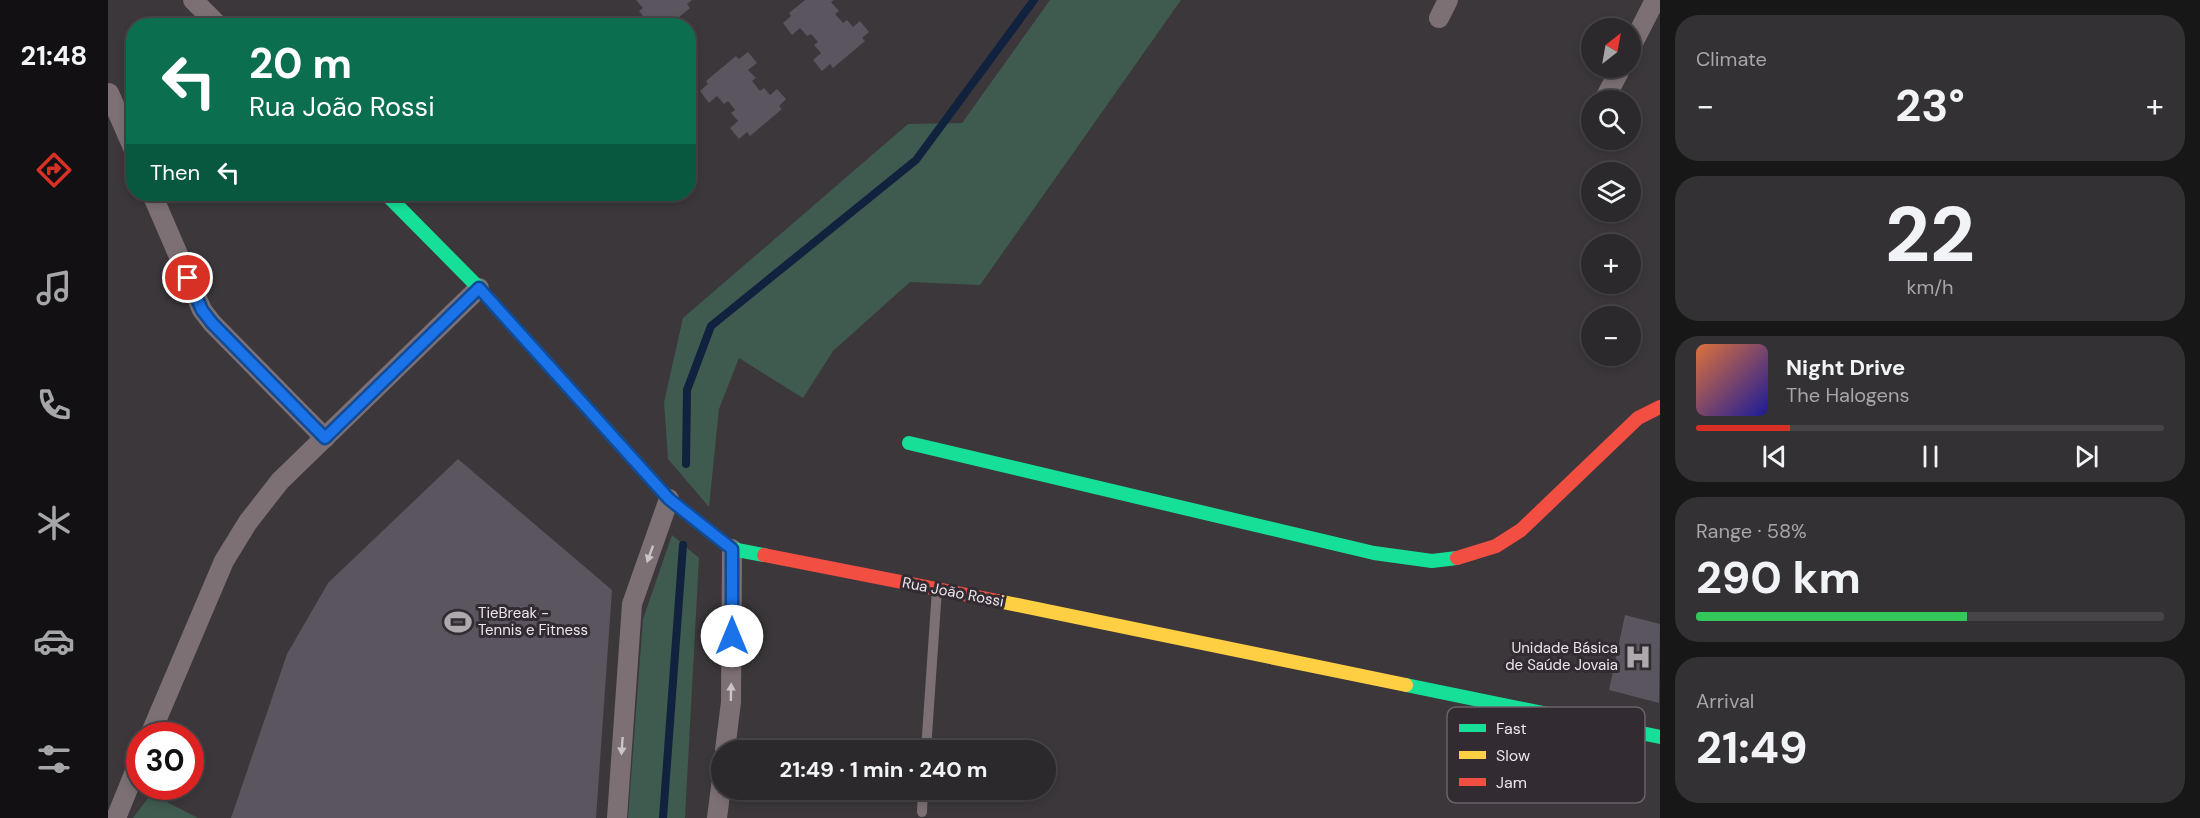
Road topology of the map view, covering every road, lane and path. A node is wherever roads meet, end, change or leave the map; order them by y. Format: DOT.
graph roads {
  1 [pos="193,0"];
  2 [pos="1448,0"];
  3 [pos="1655,0"];
  4 [pos="211,18"];
  5 [pos="1439,18"];
  6 [pos="1641,27"];
  7 [pos="109,93"];
  8 [pos="126,132"];
  9 [pos="155,201"];
  10 [pos="393,201"];
  11 [pos="479,288"];
  12 [pos="1660,407"];
  13 [pos="325,438"];
  14 [pos="909,443"];
  15 [pos="669,499"];
  16 [pos="732,549"];
  17 [pos="937,589"];
  18 [pos="1513,707"];
  19 [pos="156,722"];
  20 [pos="1645,734"];
  21 [pos="1660,737"];
  22 [pos="726,740"];
  23 [pos="927,740"];
  24 [pos="126,793"];
  25 [pos="719,800"];
  26 [pos="923,800"];
  27 [pos="922,812"];
  28 [pos="116,818"];
  29 [pos="617,818"];
  30 [pos="717,818"];
  1 -- 4 [label="street"];
  2 -- 5 [label="street"];
  3 -- 6 [label="street"];
  7 -- 8 [label="street"];
  9 -- 13 [label="street"];
  10 -- 11 [label="street, Rua João Rossi"];
  11 -- 13 [label="street"];
  11 -- 15 [label="street, Rua João Rossi"];
  12 -- 14 [label="street"];
  13 -- 19 [label="street"];
  15 -- 16 [label="street, Rua João Rossi"];
  15 -- 29 [label="street, one-way"];
  16 -- 17 [label="street, Rua João Rossi"];
  22 -- 16 [label="street, one-way"];
  17 -- 18 [label="street, Rua João Rossi"];
  17 -- 23 [label="lane"];
  20 -- 21 [label="street, Rua João Rossi"];
  24 -- 28 [label="street"];
  25 -- 30 [label="street"];
  26 -- 27 [label="lane"];
}
